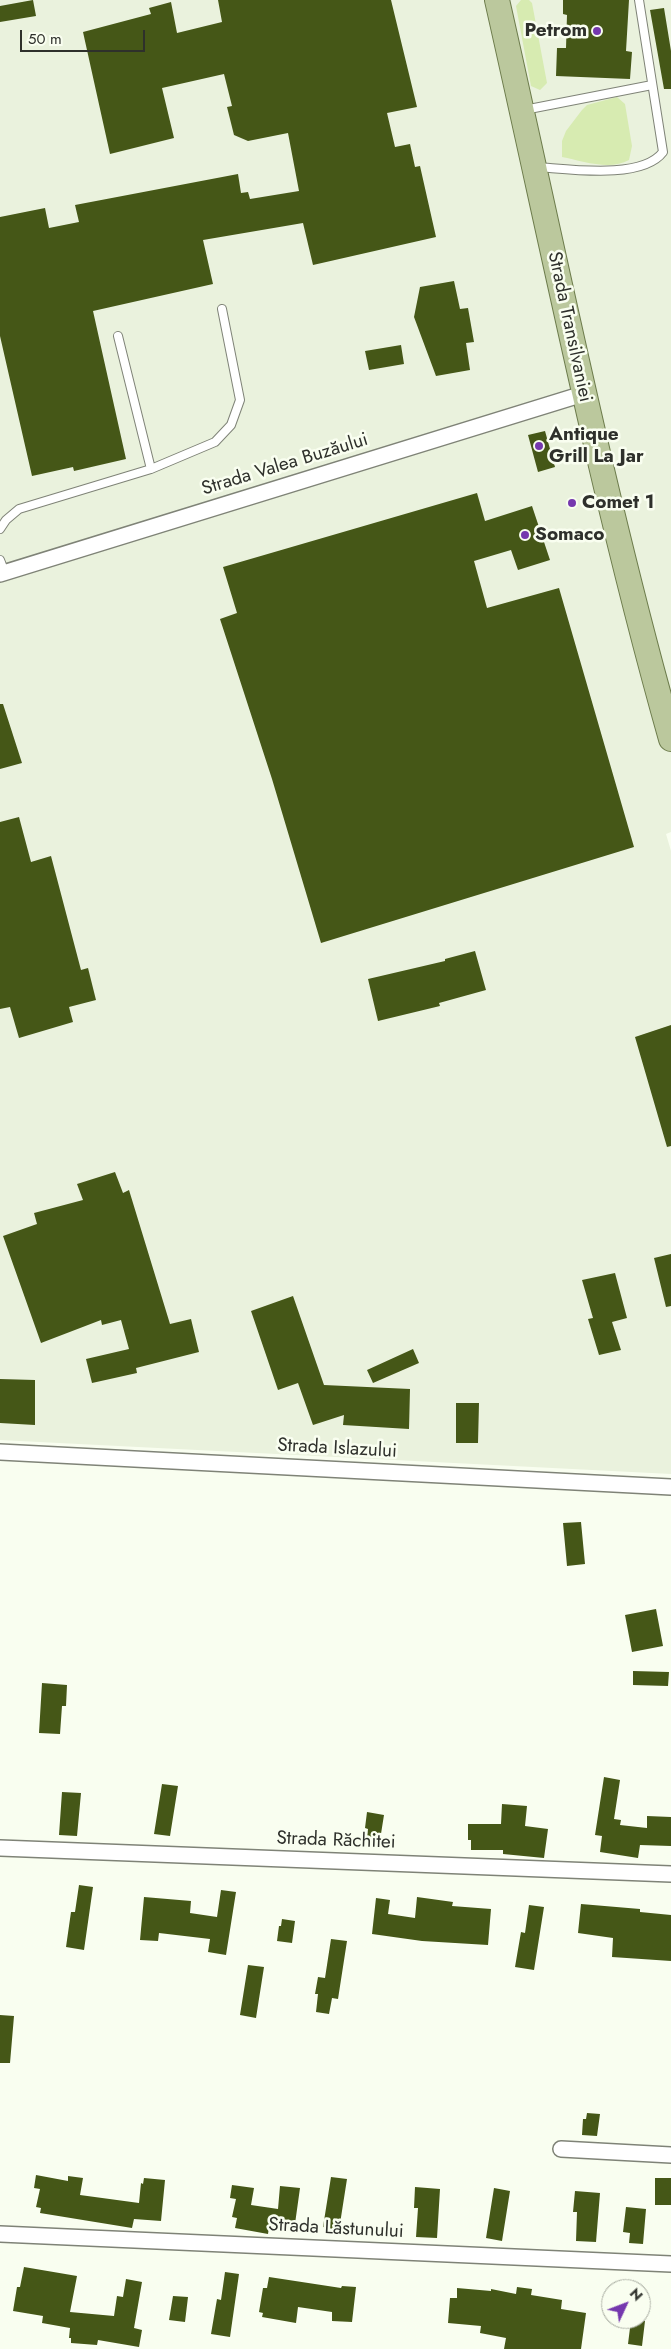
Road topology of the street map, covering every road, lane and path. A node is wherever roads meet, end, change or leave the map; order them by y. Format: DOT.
graph roads {
  1 [pos="497,0"];
  2 [pos="639,0"];
  3 [pos="652,85"];
  4 [pos="522,111"];
  5 [pos="535,167"];
  6 [pos="222,309"];
  7 [pos="118,336"];
  8 [pos="583,394"];
  9 [pos="152,469"];
  10 [pos="0,529"];
  11 [pos="2,569"];
  12 [pos="671,739"];
  13 [pos="0,1452"];
  14 [pos="671,1487"];
  15 [pos="0,1848"];
  16 [pos="671,1874"];
  17 [pos="561,2149"];
  18 [pos="671,2155"];
  19 [pos="0,2234"];
  20 [pos="671,2264"];
  1 -- 4 [label="main road, Strada Transilvaniei"];
  2 -- 3 [label="lane"];
  3 -- 4 [label="lane"];
  3 -- 5 [label="lane"];
  4 -- 5 [label="main road, Strada Transilvaniei"];
  5 -- 8 [label="main road, Strada Transilvaniei"];
  6 -- 9 [label="lane"];
  7 -- 9 [label="lane"];
  8 -- 11 [label="street, Strada Valea Buzăului"];
  8 -- 12 [label="main road, Strada Transilvaniei"];
  9 -- 10 [label="lane"];
  13 -- 14 [label="street, Strada Islazului"];
  15 -- 16 [label="street, Strada Răchitei"];
  17 -- 18 [label="street"];
  19 -- 20 [label="street, Strada Lăstunului"];
}
